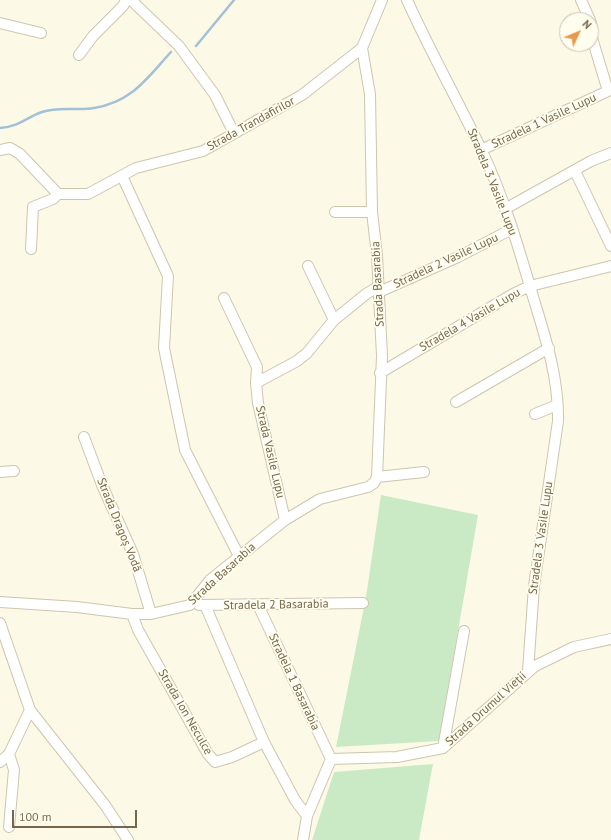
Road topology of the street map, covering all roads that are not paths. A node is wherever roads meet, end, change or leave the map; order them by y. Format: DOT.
graph roads {
  1 [pos="126,0"];
  2 [pos="131,0"];
  3 [pos="382,0"];
  4 [pos="407,0"];
  5 [pos="581,0"];
  6 [pos="586,12"];
  7 [pos="0,23"];
  8 [pos="41,33"];
  9 [pos="362,48"];
  10 [pos="596,52"];
  11 [pos="79,54"];
  12 [pos="234,133"];
  13 [pos="0,150"];
  14 [pos="481,150"];
  15 [pos="611,153"];
  16 [pos="574,171"];
  17 [pos="122,176"];
  18 [pos="58,194"];
  19 [pos="505,209"];
  20 [pos="335,212"];
  21 [pos="372,212"];
  22 [pos="512,229"];
  23 [pos="611,246"];
  24 [pos="31,249"];
  25 [pos="308,266"];
  26 [pos="611,266"];
  27 [pos="530,286"];
  28 [pos="379,289"];
  29 [pos="224,298"];
  30 [pos="334,320"];
  31 [pos="549,348"];
  32 [pos="380,373"];
  33 [pos="256,383"];
  34 [pos="456,402"];
  35 [pos="558,405"];
  36 [pos="535,414"];
  37 [pos="84,437"];
  38 [pos="0,472"];
  39 [pos="14,472"];
  40 [pos="424,472"];
  41 [pos="376,477"];
  42 [pos="285,520"];
  43 [pos="239,556"];
  44 [pos="0,602"];
  45 [pos="363,603"];
  46 [pos="190,605"];
  47 [pos="205,605"];
  48 [pos="258,606"];
  49 [pos="132,614"];
  50 [pos="151,614"];
  51 [pos="0,623"];
  52 [pos="464,630"];
  53 [pos="611,639"];
  54 [pos="528,671"];
  55 [pos="30,710"];
  56 [pos="264,742"];
  57 [pos="443,748"];
  58 [pos="9,754"];
  59 [pos="331,759"];
  60 [pos="0,762"];
  61 [pos="307,816"];
  62 [pos="9,827"];
  63 [pos="128,840"];
  64 [pos="303,840"];
  1 -- 11 [label="street"];
  2 -- 12 [label="street"];
  3 -- 9 [label="street"];
  4 -- 14 [label="street, Stradela 3 Vasile Lupu"];
  5 -- 6 [label="street"];
  7 -- 8 [label="street"];
  9 -- 12 [label="street, Strada Trandafirilor"];
  9 -- 21 [label="street, Strada Basarabia"];
  10 -- 14 [label="street, Stradela 1 Vasile Lupu"];
  12 -- 17 [label="street, Strada Trandafirilor"];
  13 -- 18 [label="street"];
  14 -- 19 [label="street, Stradela 3 Vasile Lupu"];
  15 -- 16 [label="street"];
  16 -- 19 [label="street"];
  16 -- 23 [label="street"];
  17 -- 18 [label="street, Strada Trandafirilor"];
  17 -- 43 [label="street"];
  18 -- 24 [label="street, Strada Trandafirilor"];
  19 -- 22 [label="street, Stradela 3 Vasile Lupu"];
  20 -- 21 [label="street"];
  21 -- 28 [label="street, Strada Basarabia"];
  22 -- 27 [label="street, Stradela 3 Vasile Lupu"];
  22 -- 28 [label="street, Stradela 2 Vasile Lupu"];
  25 -- 30 [label="street"];
  26 -- 27 [label="street, Stradela 4 Vasile Lupu"];
  27 -- 31 [label="street, Stradela 3 Vasile Lupu"];
  27 -- 32 [label="street, Stradela 4 Vasile Lupu"];
  28 -- 30 [label="street"];
  28 -- 32 [label="street, Strada Basarabia"];
  29 -- 33 [label="street, Strada Vasile Lupu"];
  30 -- 33 [label="street"];
  31 -- 34 [label="street"];
  31 -- 35 [label="street, Stradela 3 Vasile Lupu"];
  32 -- 41 [label="street, Strada Basarabia"];
  33 -- 42 [label="street, Strada Vasile Lupu"];
  35 -- 36 [label="street"];
  35 -- 54 [label="street, Stradela 3 Vasile Lupu"];
  37 -- 50 [label="street, Strada Dragoș Vodă"];
  38 -- 39 [label="street"];
  40 -- 41 [label="street"];
  41 -- 42 [label="street, Strada Basarabia"];
  42 -- 43 [label="street, Strada Basarabia"];
  43 -- 46 [label="street, Strada Basarabia"];
  44 -- 49 [label="street, Strada Basarabia"];
  45 -- 48 [label="street, Stradela 2 Basarabia"];
  46 -- 47 [label="street, Stradela 2 Basarabia"];
  46 -- 50 [label="street, Strada Basarabia"];
  47 -- 48 [label="street, Stradela 2 Basarabia"];
  47 -- 56 [label="street"];
  48 -- 59 [label="street, Stradela 1 Basarabia"];
  49 -- 50 [label="street, Strada Basarabia"];
  49 -- 56 [label="street, Strada Ion Neculce"];
  51 -- 55 [label="street"];
  52 -- 57 [label="street"];
  53 -- 54 [label="street, Strada Drumul Vieții"];
  54 -- 57 [label="street, Strada Drumul Vieții"];
  55 -- 58 [label="street"];
  55 -- 63 [label="street"];
  56 -- 61 [label="street"];
  57 -- 59 [label="street, Strada Drumul Vieții"];
  58 -- 60 [label="street"];
  58 -- 62 [label="street"];
  59 -- 61 [label="street"];
  61 -- 64 [label="street"];
}
